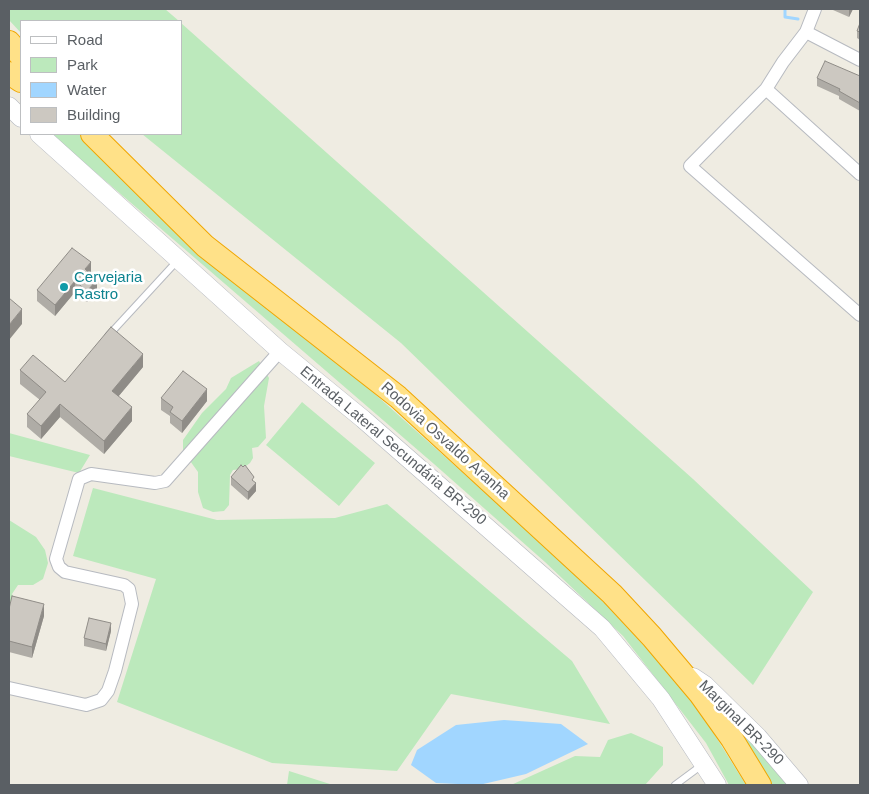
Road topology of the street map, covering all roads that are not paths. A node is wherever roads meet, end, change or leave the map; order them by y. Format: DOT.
graph roads {
  1 [pos="815,9"];
  2 [pos="806,32"];
  3 [pos="9,42"];
  4 [pos="20,55"];
  5 [pos="860,60"];
  6 [pos="9,73"];
  7 [pos="20,80"];
  8 [pos="766,89"];
  9 [pos="9,106"];
  10 [pos="20,117"];
  11 [pos="40,135"];
  12 [pos="93,135"];
  13 [pos="860,174"];
  14 [pos="179,259"];
  15 [pos="860,315"];
  16 [pos="102,343"];
  17 [pos="280,351"];
  18 [pos="677,666"];
  19 [pos="9,688"];
  20 [pos="704,764"];
  21 [pos="675,785"];
  22 [pos="716,785"];
  23 [pos="760,785"];
  24 [pos="799,785"];
  1 -- 2 [label="street"];
  2 -- 5 [label="street"];
  2 -- 8 [label="street"];
  3 -- 4 [label="highway"];
  6 -- 7 [label="highway"];
  8 -- 13 [label="street"];
  8 -- 15 [label="street"];
  9 -- 10 [label="main road"];
  11 -- 14 [label="main road, Entrada Lateral Secundária BR-290"];
  12 -- 18 [label="highway, Rodovia Osvaldo Aranha"];
  14 -- 16 [label="lane"];
  14 -- 17 [label="main road, Entrada Lateral Secundária BR-290"];
  17 -- 19 [label="street"];
  17 -- 20 [label="main road, Entrada Lateral Secundária BR-290"];
  18 -- 23 [label="highway, Rodovia Osvaldo Aranha"];
  18 -- 24 [label="main road, Marginal BR-290"];
  20 -- 21 [label="lane"];
  20 -- 22 [label="main road, Entrada Lateral Secundária BR-290"];
}
